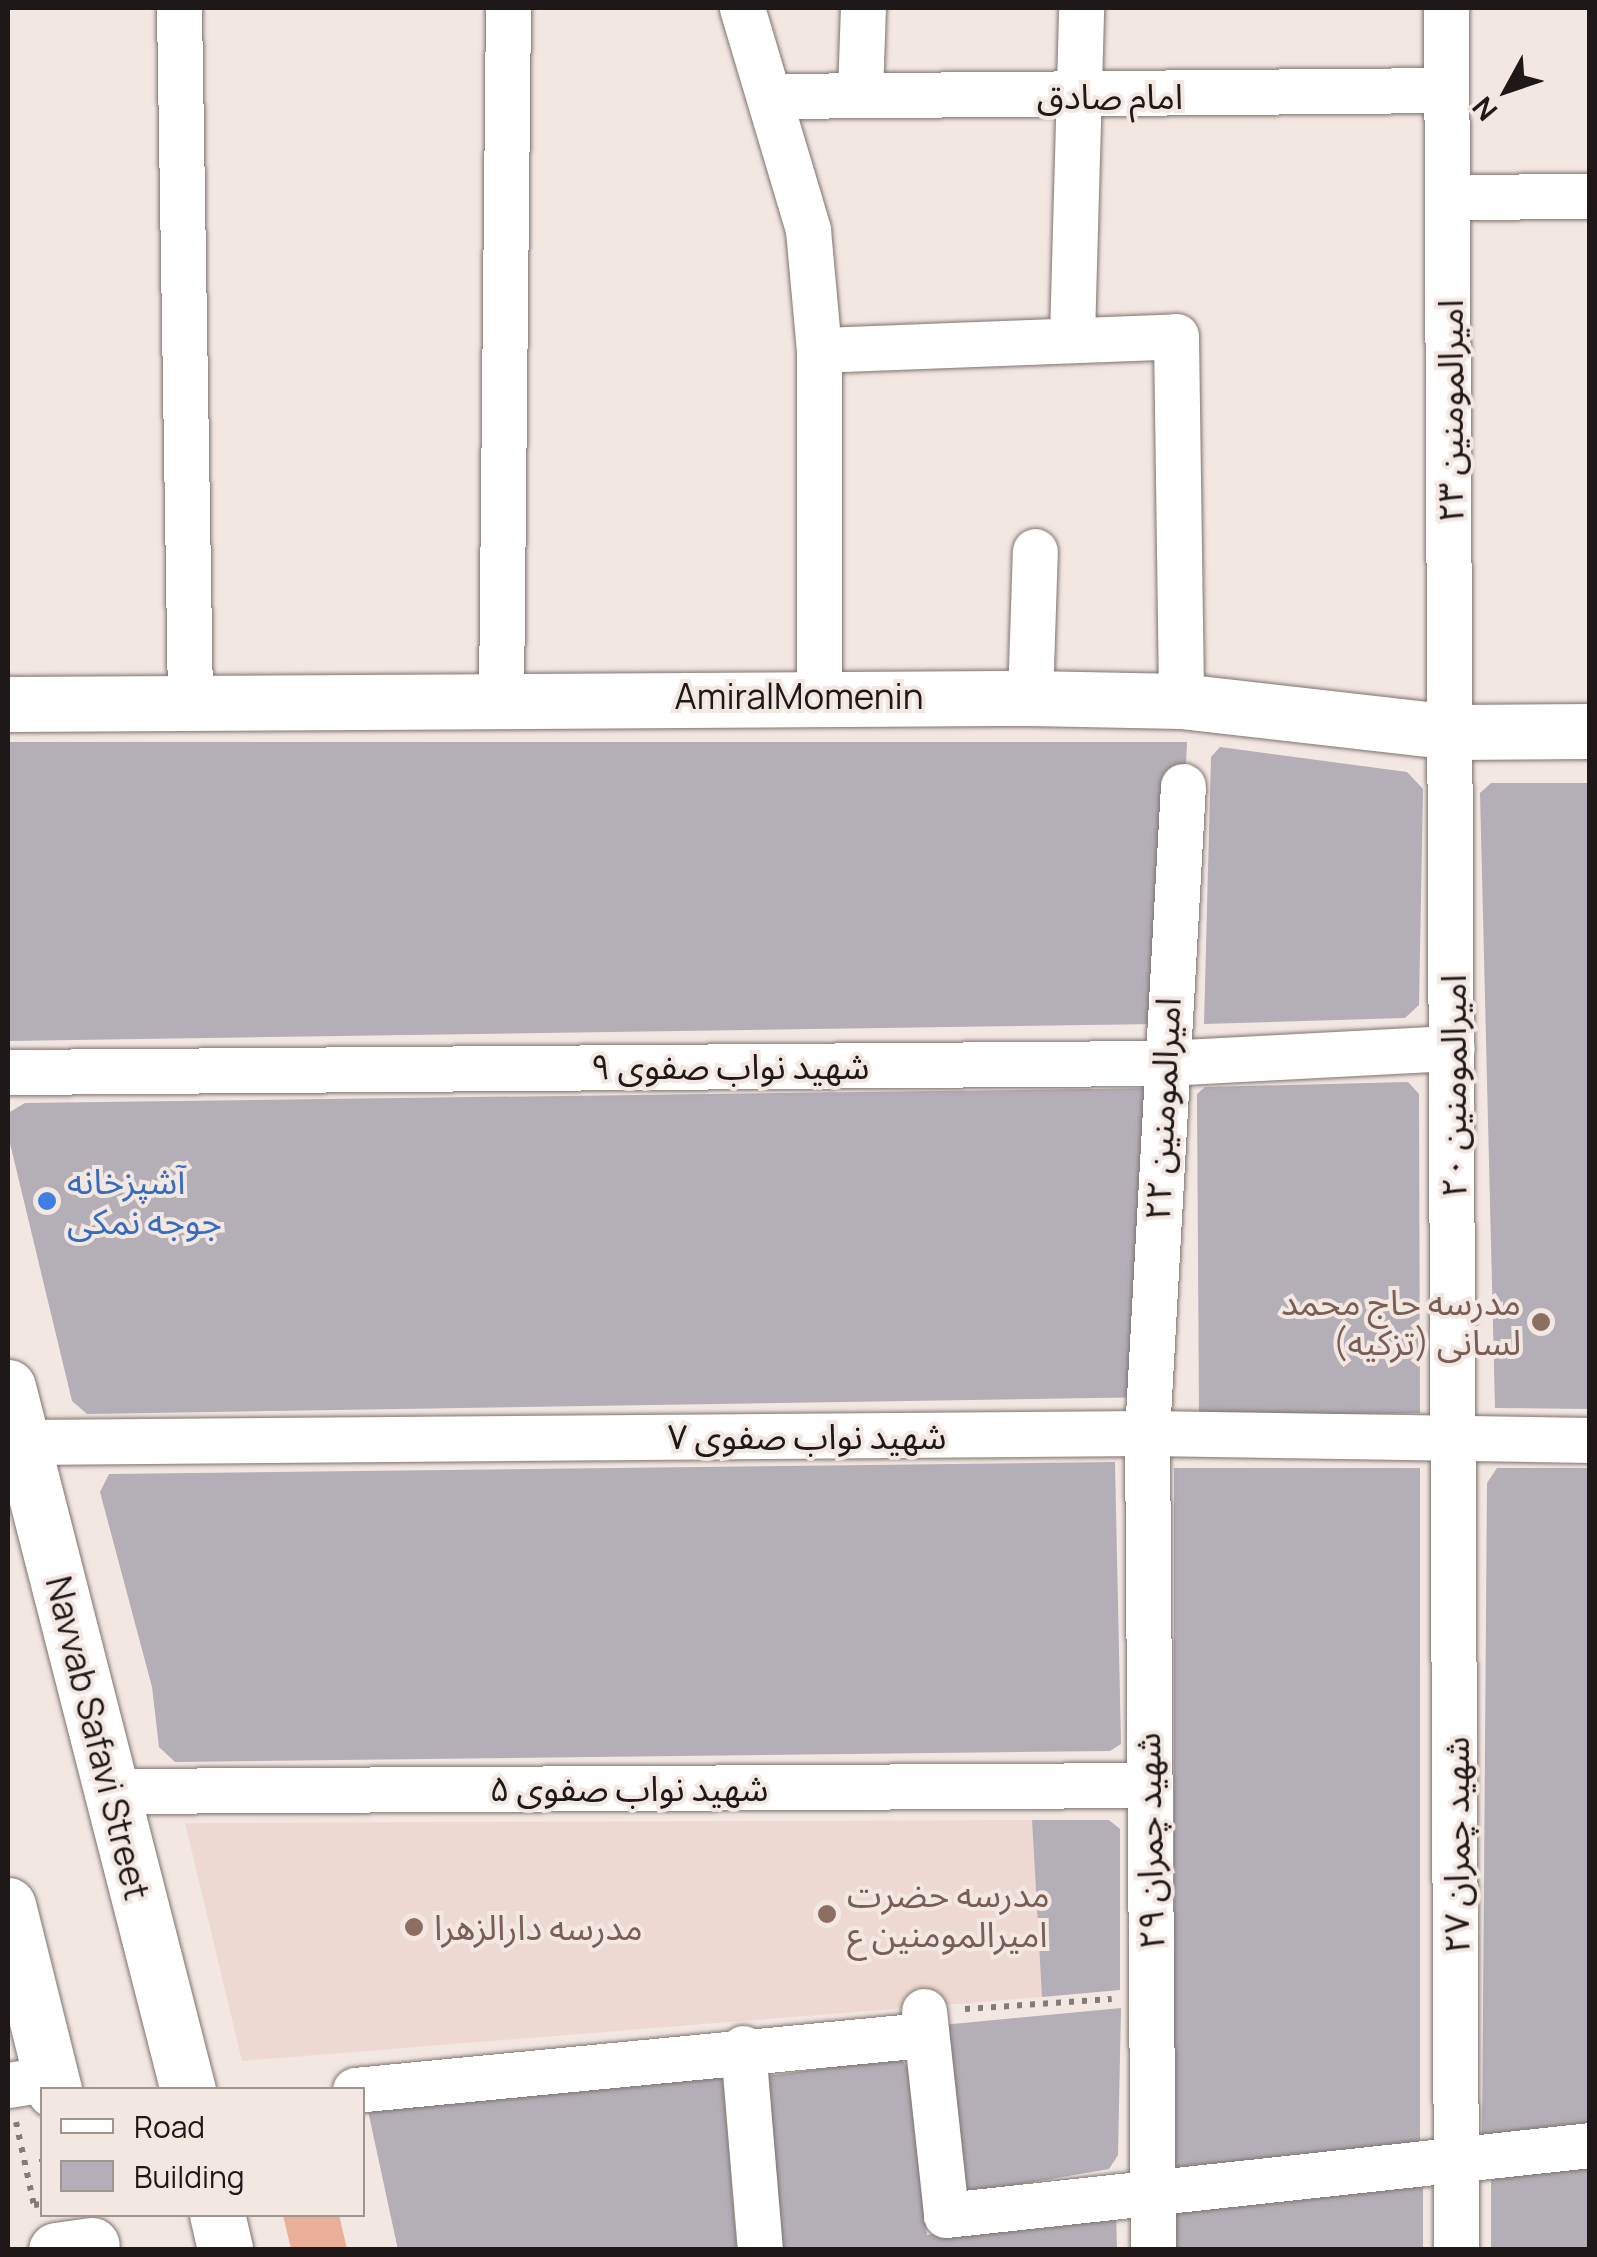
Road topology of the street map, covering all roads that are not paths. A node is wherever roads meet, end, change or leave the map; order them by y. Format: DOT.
graph roads {
  1 [pos="179,8"];
  2 [pos="508,8"];
  3 [pos="742,8"];
  4 [pos="863,8"];
  5 [pos="1081,8"];
  6 [pos="1446,8"];
  7 [pos="1445,90"];
  8 [pos="860,92"];
  9 [pos="774,96"];
  10 [pos="1080,98"];
  11 [pos="1590,196"];
  12 [pos="1448,197"];
  13 [pos="1072,336"];
  14 [pos="819,350"];
  15 [pos="1035,551"];
  16 [pos="819,695"];
  17 [pos="501,696"];
  18 [pos="190,698"];
  19 [pos="1030,698"];
  20 [pos="1181,701"];
  21 [pos="8,704"];
  22 [pos="1590,731"];
  23 [pos="1453,732"];
  24 [pos="1183,786"];
  25 [pos="1452,1048"];
  26 [pos="1163,1063"];
  27 [pos="8,1072"];
  28 [pos="8,1388"];
  29 [pos="1147,1433"];
  30 [pos="1456,1440"];
  31 [pos="1590,1440"];
  32 [pos="24,1442"];
  33 [pos="1148,1785"];
  34 [pos="111,1792"];
  35 [pos="8,1905"];
  36 [pos="743,2048"];
  37 [pos="187,2087"];
  38 [pos="31,2089"];
  39 [pos="365,2089"];
  40 [pos="1590,2145"];
  41 [pos="1456,2158"];
  42 [pos="1153,2188"];
  43 [pos="218,2217"];
  44 [pos="225,2250"];
  45 [pos="760,2250"];
  46 [pos="1153,2250"];
  47 [pos="1456,2250"];
  1 -- 18 [label="street"];
  2 -- 17 [label="street"];
  3 -- 9 [label="street"];
  4 -- 8 [label="street"];
  5 -- 10 [label="street"];
  6 -- 7 [label="street, امیرالمومنین ۲۳"];
  7 -- 10 [label="street, امام صادق"];
  7 -- 12 [label="street, امیرالمومنین ۲۳"];
  8 -- 9 [label="street, امام صادق"];
  8 -- 10 [label="street, امام صادق"];
  9 -- 14 [label="street"];
  10 -- 13 [label="street"];
  11 -- 12 [label="street"];
  12 -- 23 [label="street, امیرالمومنین ۲۳"];
  13 -- 14 [label="street"];
  13 -- 20 [label="street"];
  14 -- 16 [label="street"];
  15 -- 19 [label="street"];
  16 -- 17 [label="street, AmiralMomenin"];
  16 -- 19 [label="street, AmiralMomenin"];
  17 -- 18 [label="street, AmiralMomenin"];
  18 -- 21 [label="street, AmiralMomenin"];
  19 -- 20 [label="street, AmiralMomenin"];
  20 -- 23 [label="street, AmiralMomenin"];
  22 -- 23 [label="street, AmiralMomenin"];
  23 -- 25 [label="street, امیرالمومنین ۲۰"];
  24 -- 26 [label="street, امیرالمومنین ۲۲"];
  25 -- 26 [label="street, شهید نواب صفوی ۹"];
  25 -- 30 [label="street, امیرالمومنین ۲۰"];
  26 -- 27 [label="street, شهید نواب صفوی ۹"];
  26 -- 29 [label="street, امیرالمومنین ۲۲"];
  28 -- 32 [label="street, Navvab Safavi Street"];
  29 -- 30 [label="street, شهید نواب صفوی ۷"];
  29 -- 32 [label="street, شهید نواب صفوی ۷"];
  29 -- 33 [label="street, شهید چمران ۲۹"];
  30 -- 31 [label="street, شهید نواب صفوی ۷"];
  30 -- 41 [label="street, شهید چمران ۲۷"];
  32 -- 34 [label="street, Navvab Safavi Street"];
  33 -- 34 [label="street, شهید نواب صفوی ۵"];
  33 -- 42 [label="street, شهید چمران ۲۹"];
  34 -- 37 [label="street, Navvab Safavi Street"];
  35 -- 38 [label="street"];
  36 -- 39 [label="street"];
  36 -- 42 [label="street"];
  36 -- 45 [label="street"];
  40 -- 41 [label="street"];
  41 -- 42 [label="street"];
  41 -- 47 [label="street, شهید چمران ۲۷"];
  42 -- 46 [label="street, شهید چمران ۲۹"];
  43 -- 44 [label="street"];
}
